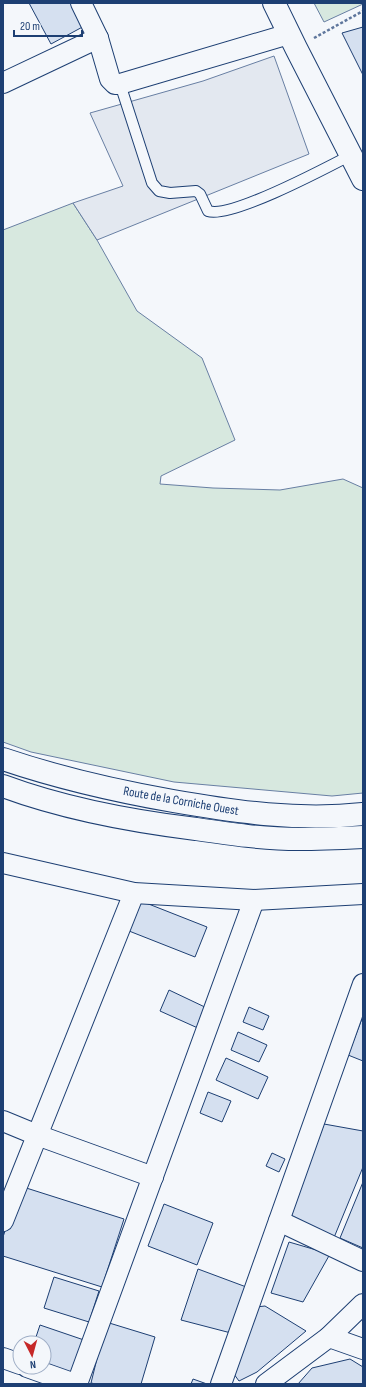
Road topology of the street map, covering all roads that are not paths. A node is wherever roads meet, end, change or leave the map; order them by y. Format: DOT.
graph roads {
  1 [pos="81,3"];
  2 [pos="274,3"];
  3 [pos="98,38"];
  4 [pos="292,41"];
  5 [pos="3,83"];
  6 [pos="120,84"];
  7 [pos="350,155"];
  8 [pos="363,179"];
  9 [pos="3,759"];
  10 [pos="3,786"];
  11 [pos="363,814"];
  12 [pos="363,838"];
  13 [pos="3,863"];
  14 [pos="134,893"];
  15 [pos="363,894"];
  16 [pos="254,900"];
  17 [pos="363,984"];
  18 [pos="3,1121"];
  19 [pos="37,1135"];
  20 [pos="153,1177"];
  21 [pos="3,1221"];
  22 [pos="279,1221"];
  23 [pos="363,1261"];
  24 [pos="363,1304"];
  25 [pos="328,1336"];
  26 [pos="363,1349"];
  27 [pos="50,1375"];
  28 [pos="76,1384"];
  29 [pos="221,1384"];
  30 [pos="266,1384"];
  1 -- 3 [label="street"];
  2 -- 4 [label="main road"];
  3 -- 5 [label="street"];
  3 -- 6 [label="street"];
  4 -- 6 [label="street"];
  4 -- 7 [label="main road"];
  6 -- 7 [label="lane"];
  7 -- 8 [label="main road"];
  9 -- 11 [label="main road, Route de la Corniche Ouest"];
  10 -- 12 [label="main road, Route de la Corniche Ouest"];
  13 -- 14 [label="street"];
  14 -- 16 [label="street"];
  14 -- 19 [label="street"];
  15 -- 16 [label="street"];
  16 -- 20 [label="street"];
  17 -- 22 [label="street"];
  18 -- 19 [label="street"];
  19 -- 20 [label="street"];
  19 -- 21 [label="street"];
  20 -- 28 [label="street"];
  22 -- 23 [label="street"];
  22 -- 29 [label="street"];
  24 -- 25 [label="street"];
  25 -- 26 [label="street"];
  25 -- 30 [label="street"];
  27 -- 28 [label="street"];
}
